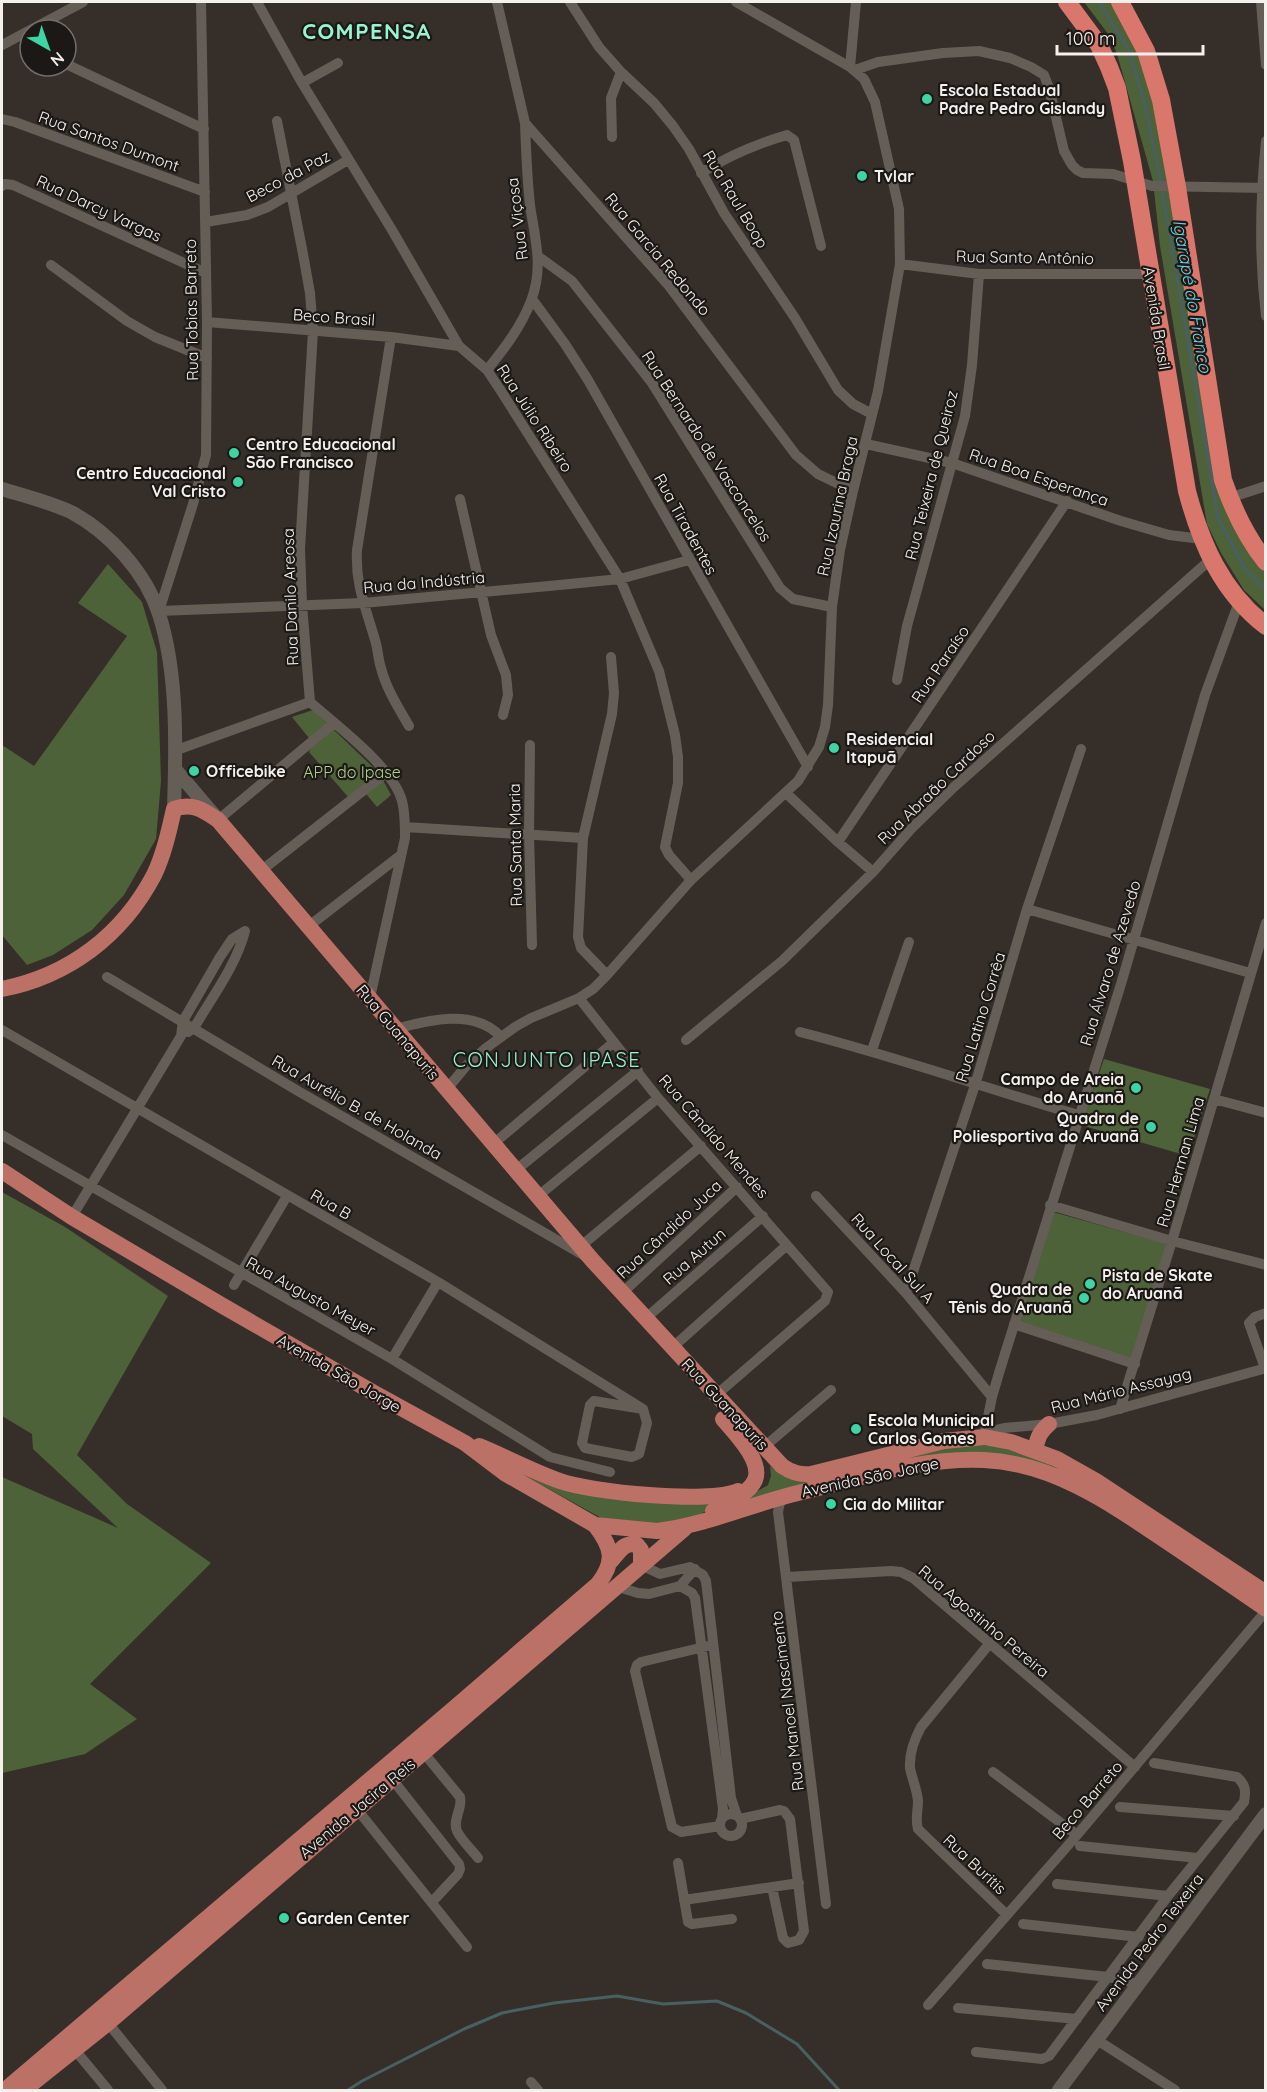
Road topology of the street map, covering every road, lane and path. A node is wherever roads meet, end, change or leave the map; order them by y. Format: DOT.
graph roads {
  1 [pos="83,2"];
  2 [pos="201,2"];
  3 [pos="257,2"];
  4 [pos="497,2"];
  5 [pos="570,2"];
  6 [pos="736,2"];
  7 [pos="856,2"];
  8 [pos="1067,2"];
  9 [pos="1120,2"];
  10 [pos="1261,2"];
  11 [pos="1265,41"];
  12 [pos="2,45"];
  13 [pos="338,63"];
  14 [pos="1266,65"];
  15 [pos="852,68"];
  16 [pos="78,70"];
  17 [pos="621,72"];
  18 [pos="302,83"];
  19 [pos="2,119"];
  20 [pos="278,121"];
  21 [pos="525,123"];
  22 [pos="204,129"];
  23 [pos="612,137"];
  24 [pos="1266,141"];
  25 [pos="348,160"];
  26 [pos="701,173"];
  27 [pos="1144,183"];
  28 [pos="7,185"];
  29 [pos="1174,187"];
  30 [pos="1263,188"];
  31 [pos="205,192"];
  32 [pos="290,193"];
  33 [pos="206,222"];
  34 [pos="1263,238"];
  35 [pos="821,246"];
  36 [pos="539,257"];
  37 [pos="900,264"];
  38 [pos="51,265"];
  39 [pos="206,273"];
  40 [pos="979,274"];
  41 [pos="1149,274"];
  42 [pos="532,299"];
  43 [pos="1266,316"];
  44 [pos="207,322"];
  45 [pos="313,331"];
  46 [pos="391,337"];
  47 [pos="459,346"];
  48 [pos="207,358"];
  49 [pos="487,370"];
  50 [pos="872,414"];
  51 [pos="866,444"];
  52 [pos="952,463"];
  53 [pos="1266,486"];
  54 [pos="2,489"];
  55 [pos="853,490"];
  56 [pos="1229,498"];
  57 [pos="460,499"];
  58 [pos="1067,501"];
  59 [pos="1202,539"];
  60 [pos="1211,559"];
  61 [pos="689,560"];
  62 [pos="1266,562"];
  63 [pos="620,579"];
  64 [pos="480,592"];
  65 [pos="1239,602"];
  66 [pos="363,603"];
  67 [pos="302,605"];
  68 [pos="832,607"];
  69 [pos="159,612"];
  70 [pos="1266,626"];
  71 [pos="611,657"];
  72 [pos="897,680"];
  73 [pos="310,702"];
  74 [pos="503,715"];
  75 [pos="334,723"];
  76 [pos="409,726"];
  77 [pos="530,745"];
  78 [pos="1081,749"];
  79 [pos="174,751"];
  80 [pos="808,767"];
  81 [pos="175,770"];
  82 [pos="387,772"];
  83 [pos="786,792"];
  84 [pos="174,809"];
  85 [pos="218,820"];
  86 [pos="405,827"];
  87 [pos="529,834"];
  88 [pos="583,838"];
  89 [pos="838,842"];
  90 [pos="401,855"];
  91 [pos="262,870"];
  92 [pos="873,872"];
  93 [pos="691,879"];
  94 [pos="1028,909"];
  95 [pos="1266,923"];
  96 [pos="309,926"];
  97 [pos="1133,940"];
  98 [pos="909,942"];
  99 [pos="531,945"];
  100 [pos="1250,973"];
  101 [pos="607,975"];
  102 [pos="107,976"];
  103 [pos="2,989"];
  104 [pos="370,998"];
  105 [pos="579,998"];
  106 [pos="183,1022"];
  107 [pos="194,1028"];
  108 [pos="396,1029"];
  109 [pos="2,1030"];
  110 [pos="800,1032"];
  111 [pos="181,1036"];
  112 [pos="501,1037"];
  113 [pos="686,1040"];
  114 [pos="614,1042"];
  115 [pos="872,1050"];
  116 [pos="638,1071"];
  117 [pos="975,1085"];
  118 [pos="447,1089"];
  119 [pos="658,1098"];
  120 [pos="1214,1099"];
  121 [pos="138,1107"];
  122 [pos="1266,1113"];
  123 [pos="1078,1116"];
  124 [pos="2,1135"];
  125 [pos="494,1144"];
  126 [pos="702,1146"];
  127 [pos="2,1161"];
  128 [pos="516,1170"];
  129 [pos="2,1171"];
  130 [pos="91,1185"];
  131 [pos="737,1187"];
  132 [pos="287,1196"];
  133 [pos="538,1196"];
  134 [pos="816,1196"];
  135 [pos="1050,1205"];
  136 [pos="76,1210"];
  137 [pos="763,1216"];
  138 [pos="105,1236"];
  139 [pos="1172,1242"];
  140 [pos="787,1245"];
  141 [pos="581,1246"];
  142 [pos="593,1261"];
  143 [pos="1266,1265"];
  144 [pos="241,1274"];
  145 [pos="438,1282"];
  146 [pos="234,1285"];
  147 [pos="622,1293"];
  148 [pos="906,1293"];
  149 [pos="1266,1313"];
  150 [pos="646,1318"];
  151 [pos="1014,1324"];
  152 [pos="673,1347"];
  153 [pos="392,1359"];
  154 [pos="1135,1364"];
  155 [pos="1265,1368"];
  156 [pos="831,1390"];
  157 [pos="715,1396"];
  158 [pos="992,1397"];
  159 [pos="643,1409"];
  160 [pos="1120,1409"];
  161 [pos="1049,1424"];
  162 [pos="440,1429"];
  163 [pos="984,1437"];
  164 [pos="764,1447"];
  165 [pos="1036,1451"];
  166 [pos="610,1472"];
  167 [pos="811,1474"];
  168 [pos="750,1486"];
  169 [pos="784,1496"];
  170 [pos="595,1525"];
  171 [pos="689,1525"];
  172 [pos="611,1561"];
  173 [pos="641,1565"];
  174 [pos="695,1569"];
  175 [pos="787,1577"];
  176 [pos="615,1586"];
  177 [pos="680,1586"];
  178 [pos="1266,1593"];
  179 [pos="1266,1610"];
  180 [pos="990,1643"];
  181 [pos="708,1645"];
  182 [pos="423,1752"];
  183 [pos="1154,1763"];
  184 [pos="1135,1767"];
  185 [pos="993,1772"];
  186 [pos="392,1779"];
  187 [pos="1120,1807"];
  188 [pos="356,1808"];
  189 [pos="1266,1814"];
  190 [pos="1234,1816"];
  191 [pos="739,1817"];
  192 [pos="721,1823"];
  193 [pos="1077,1835"];
  194 [pos="1080,1846"];
  195 [pos="478,1857"];
  196 [pos="1198,1858"];
  197 [pos="678,1863"];
  198 [pos="799,1883"];
  199 [pos="1057,1884"];
  200 [pos="772,1887"];
  201 [pos="1168,1896"];
  202 [pos="684,1900"];
  203 [pos="432,1902"];
  204 [pos="826,1904"];
  205 [pos="1007,1915"];
  206 [pos="732,1919"];
  207 [pos="1023,1924"];
  208 [pos="1139,1937"];
  209 [pos="467,1947"];
  210 [pos="987,1964"];
  211 [pos="1108,1977"];
  212 [pos="1138,1984"];
  213 [pos="928,2005"];
  214 [pos="958,2008"];
  215 [pos="1077,2019"];
  216 [pos="108,2023"];
  217 [pos="1097,2040"];
  218 [pos="75,2050"];
  219 [pos="976,2052"];
  220 [pos="33,2087"];
  221 [pos="5,2091"];
  222 [pos="108,2091"];
  223 [pos="162,2091"];
  224 [pos="1059,2091"];
  225 [pos="1175,2091"];
  1 -- 12 [label="street"];
  2 -- 22 [label="street, Rua Tobias Barreto"];
  3 -- 18 [label="street, Rua Júlio Ribeiro"];
  4 -- 21 [label="street, Rua Garcia Redondo"];
  5 -- 17 [label="street, Rua Raul Boop"];
  6 -- 15 [label="street, Rua Izaurina Braga"];
  7 -- 15 [label="street"];
  8 -- 27 [label="highway, Avenida Brasil"];
  9 -- 29 [label="highway"];
  10 -- 11 [label="street"];
  11 -- 14 [label="street"];
  13 -- 18 [label="street"];
  15 -- 27 [label="street"];
  15 -- 37 [label="street, Rua Izaurina Braga"];
  16 -- 22 [label="street"];
  17 -- 23 [label="street"];
  17 -- 26 [label="street, Rua Raul Boop"];
  18 -- 25 [label="street, Rua Júlio Ribeiro"];
  19 -- 31 [label="street, Rua Santos Dumont"];
  20 -- 32 [label="street, Rua Danilo Areosa"];
  21 -- 36 [label="street, Rua Viçosa"];
  21 -- 55 [label="street, Rua Garcia Redondo"];
  22 -- 31 [label="street, Rua Tobias Barreto"];
  24 -- 30 [label="street"];
  25 -- 32 [label="street, Beco da Paz"];
  25 -- 47 [label="street, Rua Júlio Ribeiro"];
  26 -- 35 [label="street"];
  26 -- 50 [label="street, Rua Raul Boop"];
  27 -- 29 [label="street"];
  27 -- 41 [label="highway, Avenida Brasil"];
  28 -- 39 [label="street, Rua Darcy Vargas"];
  29 -- 30 [label="street"];
  29 -- 56 [label="highway"];
  30 -- 34 [label="street"];
  31 -- 33 [label="street, Rua Tobias Barreto"];
  32 -- 33 [label="street, Beco da Paz"];
  32 -- 45 [label="street, Rua Danilo Areosa"];
  33 -- 39 [label="street, Rua Tobias Barreto"];
  34 -- 43 [label="street"];
  36 -- 42 [label="street, Rua Viçosa"];
  36 -- 68 [label="street, Rua Bernardo de Vasconcelos"];
  37 -- 40 [label="street, Rua Santo Antônio"];
  37 -- 50 [label="street, Rua Izaurina Braga"];
  38 -- 48 [label="street"];
  39 -- 44 [label="street, Rua Tobias Barreto"];
  40 -- 41 [label="street, Rua Santo Antônio"];
  40 -- 52 [label="street, Rua Teixeira de Queiroz"];
  41 -- 59 [label="highway, Avenida Brasil"];
  42 -- 49 [label="street, Rua Viçosa"];
  42 -- 61 [label="street, Rua Tiradentes"];
  44 -- 45 [label="street, Beco Brasil"];
  44 -- 48 [label="street, Rua Tobias Barreto"];
  45 -- 46 [label="street, Beco Brasil"];
  45 -- 67 [label="street, Rua Danilo Areosa"];
  46 -- 47 [label="street, Beco Brasil"];
  46 -- 66 [label="street"];
  47 -- 49 [label="street, Rua Júlio Ribeiro"];
  48 -- 69 [label="street, Rua Tobias Barreto"];
  49 -- 63 [label="street, Rua Júlio Ribeiro"];
  50 -- 51 [label="street, Rua Izaurina Braga"];
  51 -- 52 [label="street, Rua Boa Esperança"];
  51 -- 55 [label="street, Rua Izaurina Braga"];
  52 -- 58 [label="street, Rua Boa Esperança"];
  52 -- 72 [label="street, Rua Teixeira de Queiroz"];
  53 -- 56 [label="street"];
  54 -- 69 [label="street"];
  55 -- 68 [label="street, Rua Izaurina Braga"];
  56 -- 62 [label="highway"];
  57 -- 64 [label="street"];
  58 -- 59 [label="street, Rua Boa Esperança"];
  58 -- 89 [label="street, Rua Paraíso"];
  59 -- 60 [label="highway, Avenida Brasil"];
  60 -- 65 [label="highway, Avenida Brasil"];
  60 -- 92 [label="street, Rua Abraão Cardoso"];
  61 -- 63 [label="street, Rua da Indústria"];
  61 -- 80 [label="street, Rua Tiradentes"];
  63 -- 64 [label="street, Rua da Indústria"];
  63 -- 93 [label="street, Rua Júlio Ribeiro"];
  64 -- 66 [label="street, Rua da Indústria"];
  64 -- 74 [label="street"];
  65 -- 70 [label="highway, Avenida Brasil"];
  65 -- 97 [label="street, Rua Álvaro de Azevedo"];
  66 -- 67 [label="street, Rua da Indústria"];
  66 -- 76 [label="street"];
  67 -- 69 [label="street, Rua da Indústria"];
  67 -- 73 [label="street, Rua Danilo Areosa"];
  68 -- 80 [label="street, Rua Izaurina Braga"];
  69 -- 79 [label="street"];
  71 -- 88 [label="street"];
  73 -- 75 [label="street"];
  73 -- 79 [label="street"];
  75 -- 82 [label="street"];
  75 -- 85 [label="street"];
  77 -- 87 [label="street, Rua Santa Maria"];
  78 -- 94 [label="street, Rua Latino Corrêa"];
  79 -- 81 [label="street"];
  80 -- 83 [label="street, Rua Izaurina Braga"];
  81 -- 84 [label="street"];
  81 -- 85 [label="street, Rua Guanapuris"];
  82 -- 86 [label="street"];
  82 -- 91 [label="street"];
  83 -- 89 [label="street"];
  83 -- 93 [label="street, Rua Izaurina Braga"];
  84 -- 85 [label="main road"];
  84 -- 103 [label="main road"];
  85 -- 91 [label="main road, Rua Guanapuris"];
  86 -- 87 [label="street"];
  86 -- 90 [label="street"];
  87 -- 88 [label="street"];
  87 -- 99 [label="street, Rua Santa Maria"];
  88 -- 101 [label="street"];
  89 -- 92 [label="street"];
  90 -- 96 [label="street"];
  90 -- 104 [label="street"];
  91 -- 96 [label="main road, Rua Guanapuris"];
  92 -- 113 [label="street, Rua Abraão Cardoso"];
  93 -- 101 [label="street, Rua Izaurina Braga"];
  94 -- 97 [label="street"];
  94 -- 117 [label="street, Rua Latino Corrêa"];
  95 -- 100 [label="street, Rua Herman Lima"];
  96 -- 104 [label="main road, Rua Guanapuris"];
  97 -- 100 [label="street"];
  97 -- 123 [label="street, Rua Álvaro de Azevedo"];
  98 -- 115 [label="street"];
  100 -- 120 [label="street, Rua Herman Lima"];
  101 -- 105 [label="street, Rua Izaurina Braga"];
  102 -- 106 [label="street, Rua Aurélio B. de Holanda"];
  104 -- 108 [label="main road, Rua Guanapuris"];
  105 -- 112 [label="street, Rua Izaurina Braga"];
  105 -- 114 [label="street, Rua Cândido Mendes"];
  106 -- 107 [label="street, Rua Aurélio B. de Holanda"];
  106 -- 107 [label="street"];
  106 -- 111 [label="street"];
  107 -- 111 [label="street"];
  107 -- 142 [label="street, Rua Aurélio B. de Holanda"];
  108 -- 112 [label="street"];
  108 -- 118 [label="main road, Rua Guanapuris"];
  109 -- 121 [label="street, Rua B"];
  110 -- 115 [label="street"];
  111 -- 121 [label="street"];
  112 -- 118 [label="street, Rua Izaurina Braga"];
  114 -- 116 [label="street, Rua Cândido Mendes"];
  114 -- 125 [label="street"];
  115 -- 117 [label="street"];
  116 -- 119 [label="street, Rua Cândido Mendes"];
  116 -- 128 [label="street"];
  117 -- 123 [label="street"];
  117 -- 148 [label="street, Rua Latino Corrêa"];
  118 -- 125 [label="main road, Rua Guanapuris"];
  119 -- 126 [label="street, Rua Cândido Mendes"];
  119 -- 133 [label="street"];
  120 -- 122 [label="street"];
  120 -- 139 [label="street, Rua Herman Lima"];
  121 -- 130 [label="street"];
  121 -- 132 [label="street, Rua B"];
  123 -- 135 [label="street, Rua Álvaro de Azevedo"];
  124 -- 130 [label="street, Rua Augusto Meyer"];
  125 -- 128 [label="main road, Rua Guanapuris"];
  126 -- 131 [label="street, Rua Cândido Mendes"];
  126 -- 141 [label="street"];
  127 -- 136 [label="main road"];
  128 -- 133 [label="main road, Rua Guanapuris"];
  129 -- 138 [label="main road, Avenida São Jorge"];
  130 -- 136 [label="street"];
  130 -- 144 [label="street, Rua Augusto Meyer"];
  131 -- 137 [label="street, Rua Cândido Mendes"];
  131 -- 147 [label="street, Rua Cândido Juca"];
  132 -- 144 [label="street"];
  132 -- 145 [label="street, Rua B"];
  133 -- 141 [label="main road, Rua Guanapuris"];
  134 -- 148 [label="street, Rua Local Sul A"];
  135 -- 139 [label="street"];
  135 -- 151 [label="street, Rua Álvaro de Azevedo"];
  136 -- 138 [label="main road"];
  137 -- 140 [label="street, Rua Cândido Mendes"];
  137 -- 150 [label="street, Rua Autun"];
  138 -- 162 [label="main road, Avenida São Jorge"];
  139 -- 143 [label="street"];
  139 -- 154 [label="street, Rua Herman Lima"];
  140 -- 152 [label="street"];
  140 -- 157 [label="street, Rua Cândido Mendes"];
  141 -- 142 [label="main road, Rua Guanapuris"];
  142 -- 147 [label="main road, Rua Guanapuris"];
  144 -- 146 [label="street"];
  144 -- 153 [label="street, Rua Augusto Meyer"];
  145 -- 153 [label="street"];
  145 -- 159 [label="street, Rua B"];
  147 -- 150 [label="main road, Rua Guanapuris"];
  147 -- 168 [label="main road, Rua Guanapuris"];
  148 -- 158 [label="street, Rua Local Sul A"];
  149 -- 155 [label="street"];
  150 -- 152 [label="main road, Rua Guanapuris"];
  151 -- 154 [label="street"];
  151 -- 158 [label="street, Rua Álvaro de Azevedo"];
  152 -- 157 [label="main road, Rua Guanapuris"];
  153 -- 166 [label="street, Rua Augusto Meyer"];
  154 -- 160 [label="street, Rua Herman Lima"];
  155 -- 160 [label="street, Rua Mário Assayag"];
  156 -- 164 [label="street"];
  157 -- 164 [label="main road, Rua Guanapuris"];
  158 -- 163 [label="street, Rua Álvaro de Azevedo"];
  159 -- 159 [label="street"];
  160 -- 161 [label="street, Rua Mário Assayag"];
  161 -- 163 [label="street, Rua Mário Assayag"];
  161 -- 165 [label="main road"];
  162 -- 168 [label="main road"];
  162 -- 170 [label="main road, Avenida São Jorge"];
  163 -- 165 [label="main road, Avenida São Jorge"];
  163 -- 167 [label="main road, Avenida São Jorge"];
  164 -- 167 [label="main road, Rua Guanapuris"];
  165 -- 178 [label="main road, Avenida São Jorge"];
  168 -- 171 [label="main road, Avenida São Jorge"];
  169 -- 171 [label="main road, Avenida São Jorge"];
  169 -- 175 [label="street, Rua Manoel Nascimento"];
  169 -- 179 [label="main road, Avenida São Jorge"];
  170 -- 171 [label="main road, Avenida São Jorge"];
  170 -- 172 [label="main road"];
  171 -- 173 [label="main road, Avenida Jacira Reis"];
  172 -- 173 [label="main road"];
  172 -- 221 [label="main road, Avenida Jacira Reis"];
  173 -- 174 [label="street"];
  173 -- 176 [label="main road, Avenida Jacira Reis"];
  174 -- 177 [label="street"];
  174 -- 181 [label="street"];
  175 -- 180 [label="street, Rua Agostinho Pereira"];
  175 -- 204 [label="street, Rua Manoel Nascimento"];
  176 -- 177 [label="street"];
  176 -- 182 [label="main road, Avenida Jacira Reis"];
  177 -- 181 [label="street"];
  179 -- 184 [label="street, Beco Barreto"];
  180 -- 184 [label="street, Rua Agostinho Pereira"];
  180 -- 205 [label="street, Rua Buritis"];
  181 -- 191 [label="street"];
  181 -- 192 [label="street"];
  181 -- 192 [label="street"];
  182 -- 186 [label="main road, Avenida Jacira Reis"];
  182 -- 195 [label="street"];
  183 -- 190 [label="street"];
  184 -- 193 [label="street, Beco Barreto"];
  185 -- 193 [label="street"];
  186 -- 188 [label="main road, Avenida Jacira Reis"];
  186 -- 203 [label="street"];
  187 -- 190 [label="street"];
  188 -- 203 [label="street"];
  188 -- 216 [label="main road, Avenida Jacira Reis"];
  189 -- 212 [label="street, Avenida Pedro Teixeira"];
  190 -- 196 [label="street"];
  191 -- 192 [label="street"];
  191 -- 192 [label="street"];
  191 -- 198 [label="street"];
  193 -- 205 [label="street, Beco Barreto"];
  194 -- 196 [label="street"];
  196 -- 201 [label="street"];
  197 -- 202 [label="street"];
  198 -- 200 [label="street"];
  198 -- 200 [label="street"];
  199 -- 201 [label="street"];
  200 -- 202 [label="street"];
  201 -- 208 [label="street"];
  202 -- 206 [label="street"];
  203 -- 209 [label="street"];
  205 -- 213 [label="street, Beco Barreto"];
  207 -- 208 [label="street"];
  208 -- 211 [label="street"];
  210 -- 211 [label="street"];
  211 -- 212 [label="street"];
  211 -- 215 [label="street"];
  212 -- 217 [label="street, Avenida Pedro Teixeira"];
  214 -- 215 [label="street"];
  215 -- 219 [label="street"];
  216 -- 218 [label="main road, Avenida Jacira Reis"];
  216 -- 223 [label="street"];
  217 -- 224 [label="street, Avenida Pedro Teixeira"];
  217 -- 225 [label="street"];
  218 -- 220 [label="main road, Avenida Jacira Reis"];
  218 -- 222 [label="street"];
}
